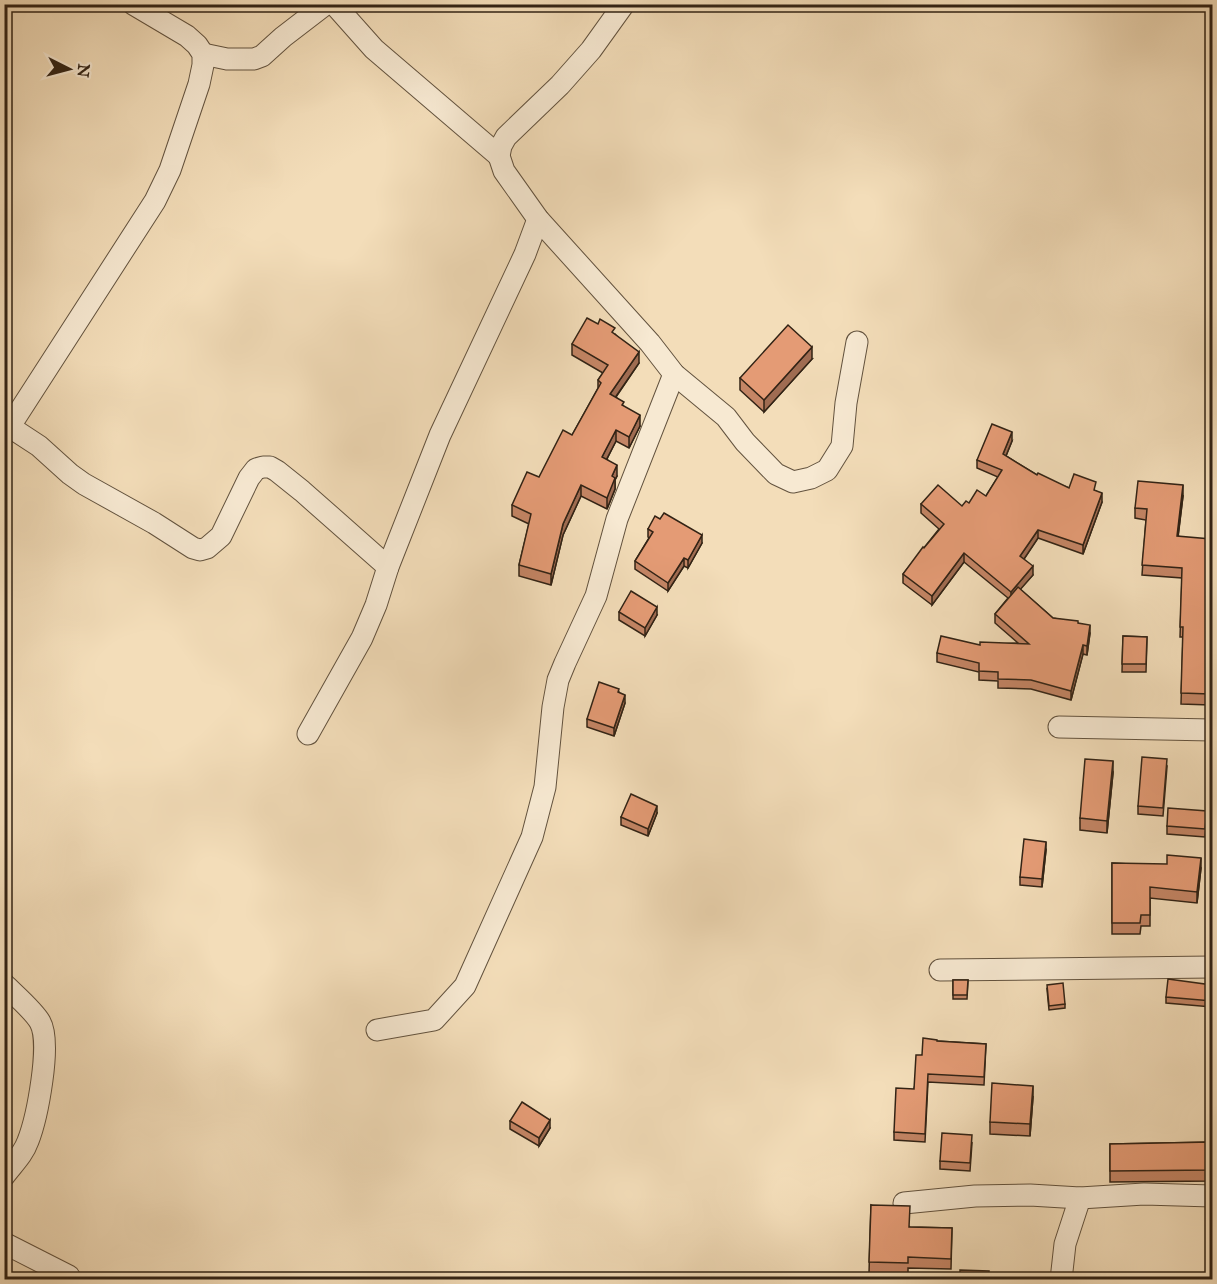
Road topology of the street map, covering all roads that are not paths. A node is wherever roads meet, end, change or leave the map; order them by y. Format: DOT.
graph roads {
  1 [pos="133,4"];
  2 [pos="326,4"];
  3 [pos="334,4"];
  4 [pos="624,4"];
  5 [pos="203,54"];
  6 [pos="499,156"];
  7 [pos="538,219"];
  8 [pos="857,342"];
  9 [pos="674,374"];
  10 [pos="7,424"];
  11 [pos="388,567"];
  12 [pos="1059,727"];
  13 [pos="1212,730"];
  14 [pos="308,734"];
  15 [pos="1212,968"];
  16 [pos="940,970"];
  17 [pos="4,984"];
  18 [pos="377,1030"];
  19 [pos="4,1176"];
  20 [pos="1212,1196"];
  21 [pos="1080,1198"];
  22 [pos="904,1203"];
  23 [pos="4,1243"];
  24 [pos="69,1276"];
  25 [pos="1061,1280"];
  1 -- 5 [label="street"];
  2 -- 5 [label="street"];
  3 -- 6 [label="street"];
  4 -- 6 [label="street"];
  5 -- 10 [label="street"];
  6 -- 7 [label="street"];
  7 -- 9 [label="street"];
  7 -- 11 [label="street"];
  8 -- 9 [label="street"];
  9 -- 18 [label="street"];
  10 -- 11 [label="street"];
  11 -- 14 [label="street"];
  12 -- 13 [label="street"];
  15 -- 16 [label="street"];
  17 -- 19 [label="street"];
  20 -- 21 [label="street"];
  21 -- 22 [label="street"];
  21 -- 25 [label="street"];
  23 -- 24 [label="street"];
}
